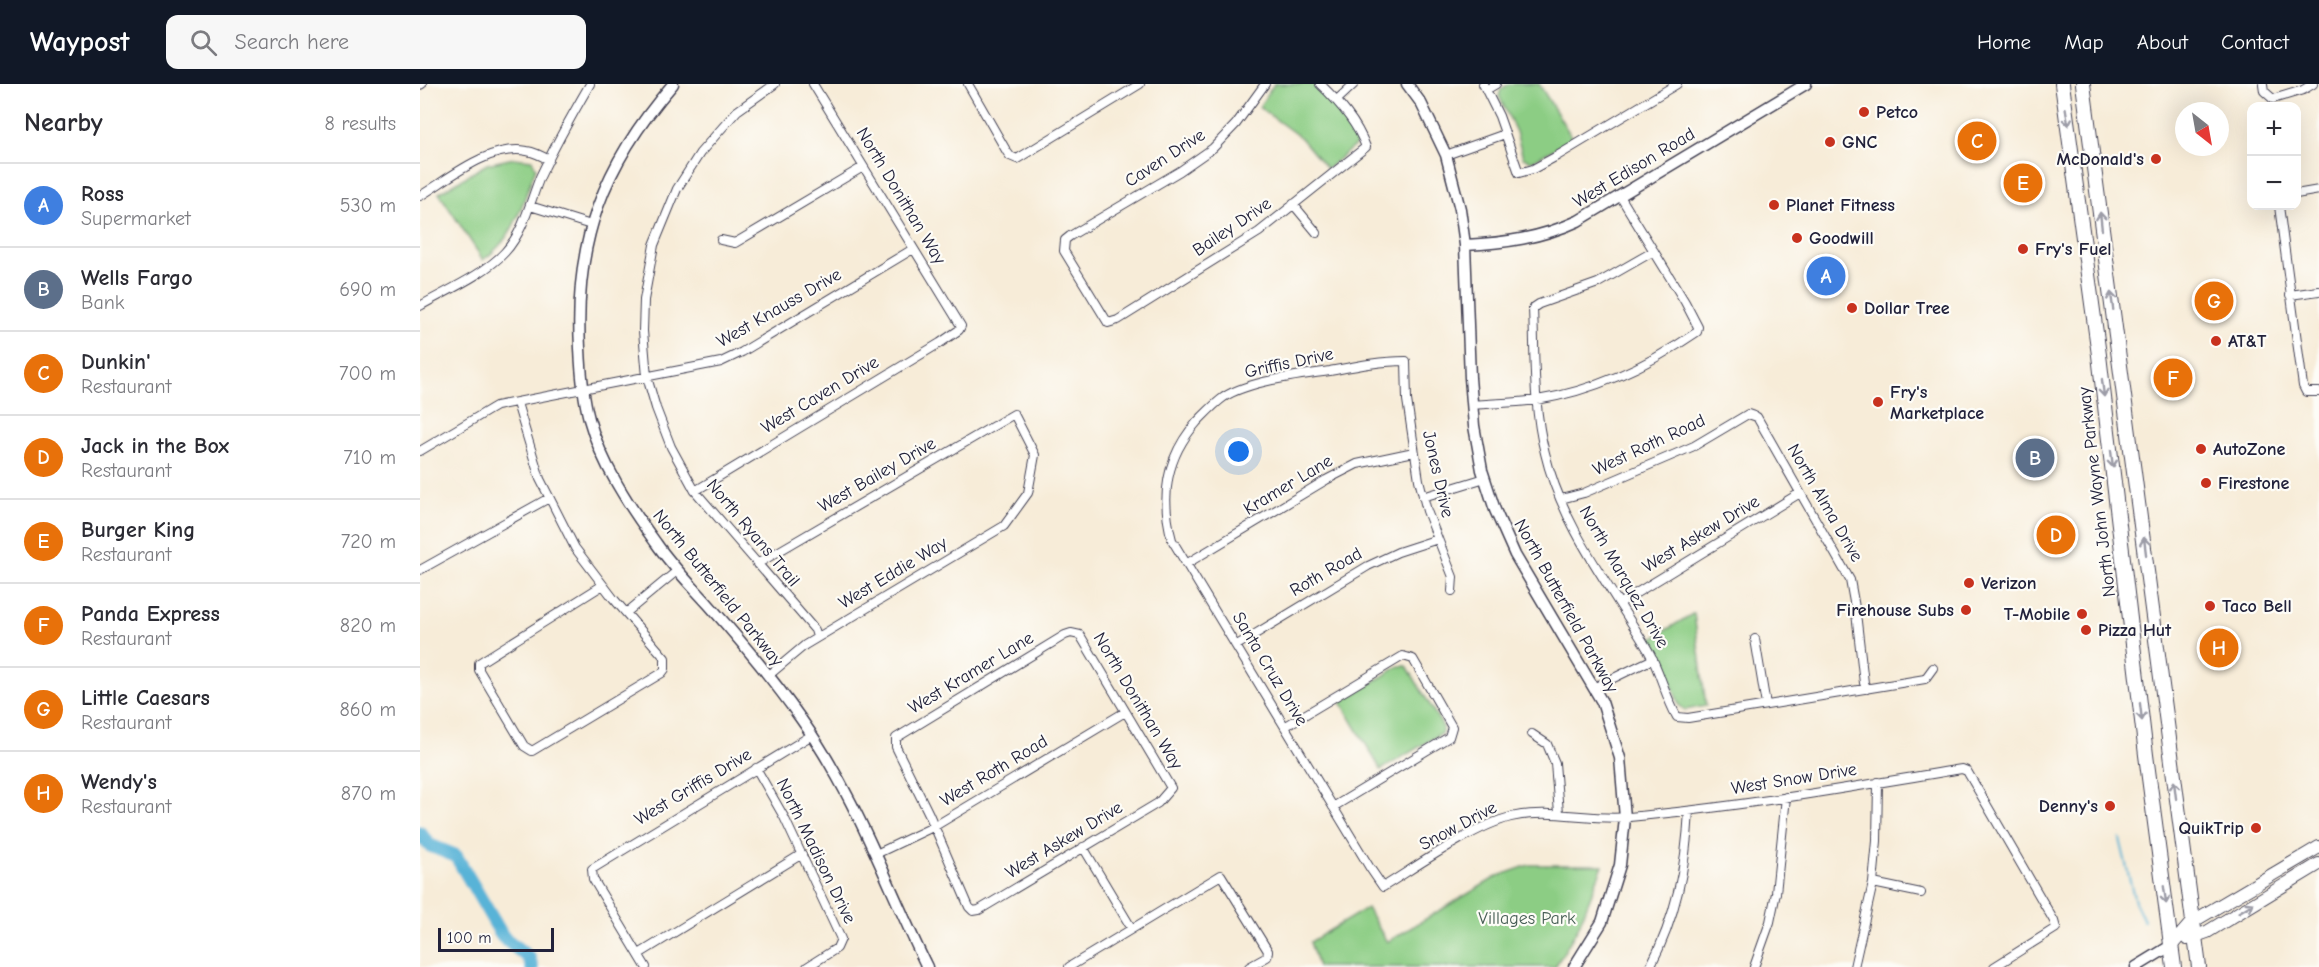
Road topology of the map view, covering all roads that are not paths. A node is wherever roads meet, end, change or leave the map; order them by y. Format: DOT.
graph roads {
  1 [pos="590,84"];
  2 [pos="673,84"];
  3 [pos="775,84"];
  4 [pos="813,84"];
  5 [pos="968,84"];
  6 [pos="1140,84"];
  7 [pos="1265,84"];
  8 [pos="1320,84"];
  9 [pos="1354,84"];
  10 [pos="1407,84"];
  11 [pos="1496,84"];
  12 [pos="1677,84"];
  13 [pos="1806,84"];
  14 [pos="2062,84"];
  15 [pos="2083,84"];
  16 [pos="2263,84"];
  17 [pos="2313,84"];
  18 [pos="1485,87"];
  19 [pos="1337,100"];
  20 [pos="1505,134"];
  21 [pos="1446,155"];
  22 [pos="549,160"];
  23 [pos="863,167"];
  24 [pos="2319,190"];
  25 [pos="2301,193"];
  26 [pos="420,196"];
  27 [pos="1620,196"];
  28 [pos="1293,204"];
  29 [pos="530,206"];
  30 [pos="2279,210"];
  31 [pos="591,225"];
  32 [pos="1317,233"];
  33 [pos="721,240"];
  34 [pos="1465,245"];
  35 [pos="913,249"];
  36 [pos="1654,252"];
  37 [pos="2319,291"];
  38 [pos="2290,295"];
  39 [pos="420,306"];
  40 [pos="1108,322"];
  41 [pos="961,326"];
  42 [pos="1406,361"];
  43 [pos="647,377"];
  44 [pos="584,389"];
  45 [pos="2319,392"];
  46 [pos="1538,400"];
  47 [pos="517,403"];
  48 [pos="1473,405"];
  49 [pos="1748,414"];
  50 [pos="420,451"];
  51 [pos="1414,453"];
  52 [pos="1172,459"];
  53 [pos="1485,478"];
  54 [pos="695,491"];
  55 [pos="1028,493"];
  56 [pos="1800,494"];
  57 [pos="1424,497"];
  58 [pos="549,498"];
  59 [pos="1561,499"];
  60 [pos="1438,539"];
  61 [pos="2122,544"];
  62 [pos="757,564"];
  63 [pos="1186,564"];
  64 [pos="678,570"];
  65 [pos="420,571"];
  66 [pos="603,585"];
  67 [pos="1452,591"];
  68 [pos="2149,591"];
  69 [pos="1620,603"];
  70 [pos="626,613"];
  71 [pos="1071,633"];
  72 [pos="817,637"];
  73 [pos="1755,639"];
  74 [pos="1236,645"];
  75 [pos="1653,659"];
  76 [pos="1933,668"];
  77 [pos="768,676"];
  78 [pos="1593,688"];
  79 [pos="1867,689"];
  80 [pos="1766,705"];
  81 [pos="1125,712"];
  82 [pos="1286,726"];
  83 [pos="1532,734"];
  84 [pos="812,735"];
  85 [pos="756,768"];
  86 [pos="1878,782"];
  87 [pos="1169,792"];
  88 [pos="1786,797"];
  89 [pos="1334,807"];
  90 [pos="1689,811"];
  91 [pos="1559,813"];
  92 [pos="1625,818"];
  93 [pos="935,826"];
  94 [pos="1083,847"];
  95 [pos="2319,847"];
  96 [pos="802,854"];
  97 [pos="876,854"];
  98 [pos="2319,857"];
  99 [pos="2319,864"];
  100 [pos="2299,876"];
  101 [pos="1873,883"];
  102 [pos="1383,887"];
  103 [pos="1921,893"];
  104 [pos="1132,929"];
  105 [pos="2193,929"];
  106 [pos="2172,945"];
  107 [pos="639,954"];
  108 [pos="646,967"];
  109 [pos="807,967"];
  110 [pos="927,967"];
  111 [pos="1069,967"];
  112 [pos="1250,967"];
  113 [pos="1574,967"];
  114 [pos="1650,967"];
  115 [pos="1754,967"];
  116 [pos="1854,967"];
  117 [pos="1994,967"];
  118 [pos="2136,967"];
  119 [pos="2174,967"];
  120 [pos="2199,967"];
  1 -- 22 [label="street"];
  2 -- 31 [label="street, North Butterfield Parkway"];
  3 -- 43 [label="street, North Ryans Trail"];
  4 -- 23 [label="street, North Donithan Way"];
  5 -- 6 [label="street"];
  7 -- 40 [label="street, Caven Drive"];
  8 -- 19 [label="street"];
  9 -- 19 [label="street"];
  10 -- 21 [label="street, North Butterfield Parkway"];
  11 -- 18 [label="street"];
  12 -- 20 [label="street"];
  13 -- 27 [label="street, West Edison Road"];
  14 -- 61 [label="highway, North John Wayne Parkway, one-way"];
  68 -- 15 [label="highway, one-way"];
  16 -- 17 [label="street"];
  18 -- 20 [label="street"];
  19 -- 28 [label="street, Bailey Drive"];
  20 -- 21 [label="street"];
  21 -- 34 [label="street, North Butterfield Parkway"];
  22 -- 26 [label="street"];
  22 -- 29 [label="street"];
  23 -- 33 [label="street"];
  23 -- 35 [label="street, North Donithan Way"];
  24 -- 25 [label="street"];
  27 -- 34 [label="street, West Edison Road"];
  27 -- 36 [label="street"];
  28 -- 32 [label="street"];
  28 -- 40 [label="street, Bailey Drive"];
  29 -- 31 [label="street"];
  29 -- 39 [label="street"];
  30 -- 38 [label="street"];
  31 -- 44 [label="street, North Butterfield Parkway"];
  34 -- 48 [label="street, North Butterfield Parkway"];
  35 -- 41 [label="street, North Donithan Way"];
  35 -- 43 [label="street, West Knauss Drive"];
  36 -- 46 [label="street, North Marquez Drive"];
  36 -- 46 [label="street"];
  37 -- 38 [label="street"];
  38 -- 45 [label="street"];
  41 -- 54 [label="street, West Caven Drive"];
  42 -- 51 [label="street, Jones Drive"];
  42 -- 52 [label="street, Griffis Drive"];
  43 -- 44 [label="street, West Knauss Drive"];
  43 -- 54 [label="street, North Ryans Trail"];
  44 -- 47 [label="street, West Knauss Drive"];
  44 -- 64 [label="street, North Butterfield Parkway"];
  46 -- 48 [label="street"];
  46 -- 59 [label="street, North Marquez Drive"];
  47 -- 50 [label="street, West Knauss Drive"];
  47 -- 58 [label="street"];
  48 -- 53 [label="street, North Butterfield Parkway"];
  49 -- 56 [label="street, North Alma Drive"];
  49 -- 59 [label="street, West Roth Road"];
  51 -- 57 [label="street, Jones Drive"];
  51 -- 63 [label="street, Kramer Lane"];
  52 -- 63 [label="street, Santa Cruz Drive"];
  53 -- 57 [label="street"];
  53 -- 78 [label="street, North Butterfield Parkway"];
  54 -- 62 [label="street, North Ryans Trail"];
  55 -- 62 [label="street, West Bailey Drive"];
  55 -- 72 [label="street, West Eddie Way"];
  56 -- 69 [label="street, West Askew Drive"];
  56 -- 79 [label="street, North Alma Drive"];
  57 -- 60 [label="street, Jones Drive"];
  58 -- 65 [label="street"];
  58 -- 66 [label="street"];
  59 -- 69 [label="street, North Marquez Drive"];
  60 -- 67 [label="street, Jones Drive"];
  60 -- 74 [label="street, Roth Road"];
  61 -- 68 [label="highway"];
  61 -- 106 [label="highway, North John Wayne Parkway, one-way"];
  62 -- 72 [label="street, North Ryans Trail"];
  63 -- 74 [label="street, Santa Cruz Drive"];
  64 -- 70 [label="street"];
  64 -- 77 [label="street, North Butterfield Parkway"];
  66 -- 70 [label="street"];
  66 -- 70 [label="street"];
  105 -- 68 [label="highway, one-way"];
  69 -- 75 [label="street, North Marquez Drive"];
  71 -- 81 [label="street, North Donithan Way"];
  71 -- 93 [label="street, West Kramer Lane"];
  72 -- 77 [label="street, West Eddie Way"];
  73 -- 80 [label="street"];
  74 -- 82 [label="street, Santa Cruz Drive"];
  75 -- 78 [label="street"];
  75 -- 80 [label="street, North Marquez Drive"];
  76 -- 79 [label="street"];
  77 -- 84 [label="street, North Butterfield Parkway"];
  78 -- 92 [label="street, North Butterfield Parkway"];
  79 -- 80 [label="street"];
  81 -- 87 [label="street, North Donithan Way"];
  81 -- 93 [label="street, West Roth Road"];
  82 -- 89 [label="street, Santa Cruz Drive"];
  82 -- 89 [label="street"];
  83 -- 91 [label="street"];
  84 -- 85 [label="street, West Griffis Drive"];
  84 -- 97 [label="street, North Butterfield Parkway"];
  85 -- 96 [label="street, North Madison Drive"];
  85 -- 107 [label="street, West Griffis Drive"];
  86 -- 88 [label="street, West Snow Drive"];
  86 -- 101 [label="street"];
  86 -- 117 [label="street, West Snow Drive"];
  87 -- 94 [label="street, West Askew Drive"];
  88 -- 90 [label="street, West Snow Drive"];
  88 -- 115 [label="street"];
  89 -- 102 [label="street, Santa Cruz Drive"];
  90 -- 92 [label="street, West Snow Drive"];
  90 -- 114 [label="street"];
  91 -- 92 [label="street, Snow Drive"];
  91 -- 102 [label="street, Snow Drive"];
  92 -- 113 [label="street, North Butterfield Parkway"];
  93 -- 94 [label="street, West Askew Drive"];
  93 -- 97 [label="street, West Roth Road"];
  94 -- 104 [label="street"];
  95 -- 105 [label="main road"];
  96 -- 107 [label="street"];
  96 -- 109 [label="street, North Madison Drive"];
  97 -- 110 [label="street, North Butterfield Parkway"];
  98 -- 100 [label="main road"];
  99 -- 100 [label="main road"];
  105 -- 100 [label="main road, one-way"];
  101 -- 103 [label="street"];
  101 -- 116 [label="street"];
  104 -- 111 [label="street"];
  104 -- 112 [label="street"];
  105 -- 106 [label="main road"];
  105 -- 120 [label="highway"];
  106 -- 118 [label="street"];
  106 -- 119 [label="highway, North John Wayne Parkway"];
  107 -- 108 [label="street"];
}
